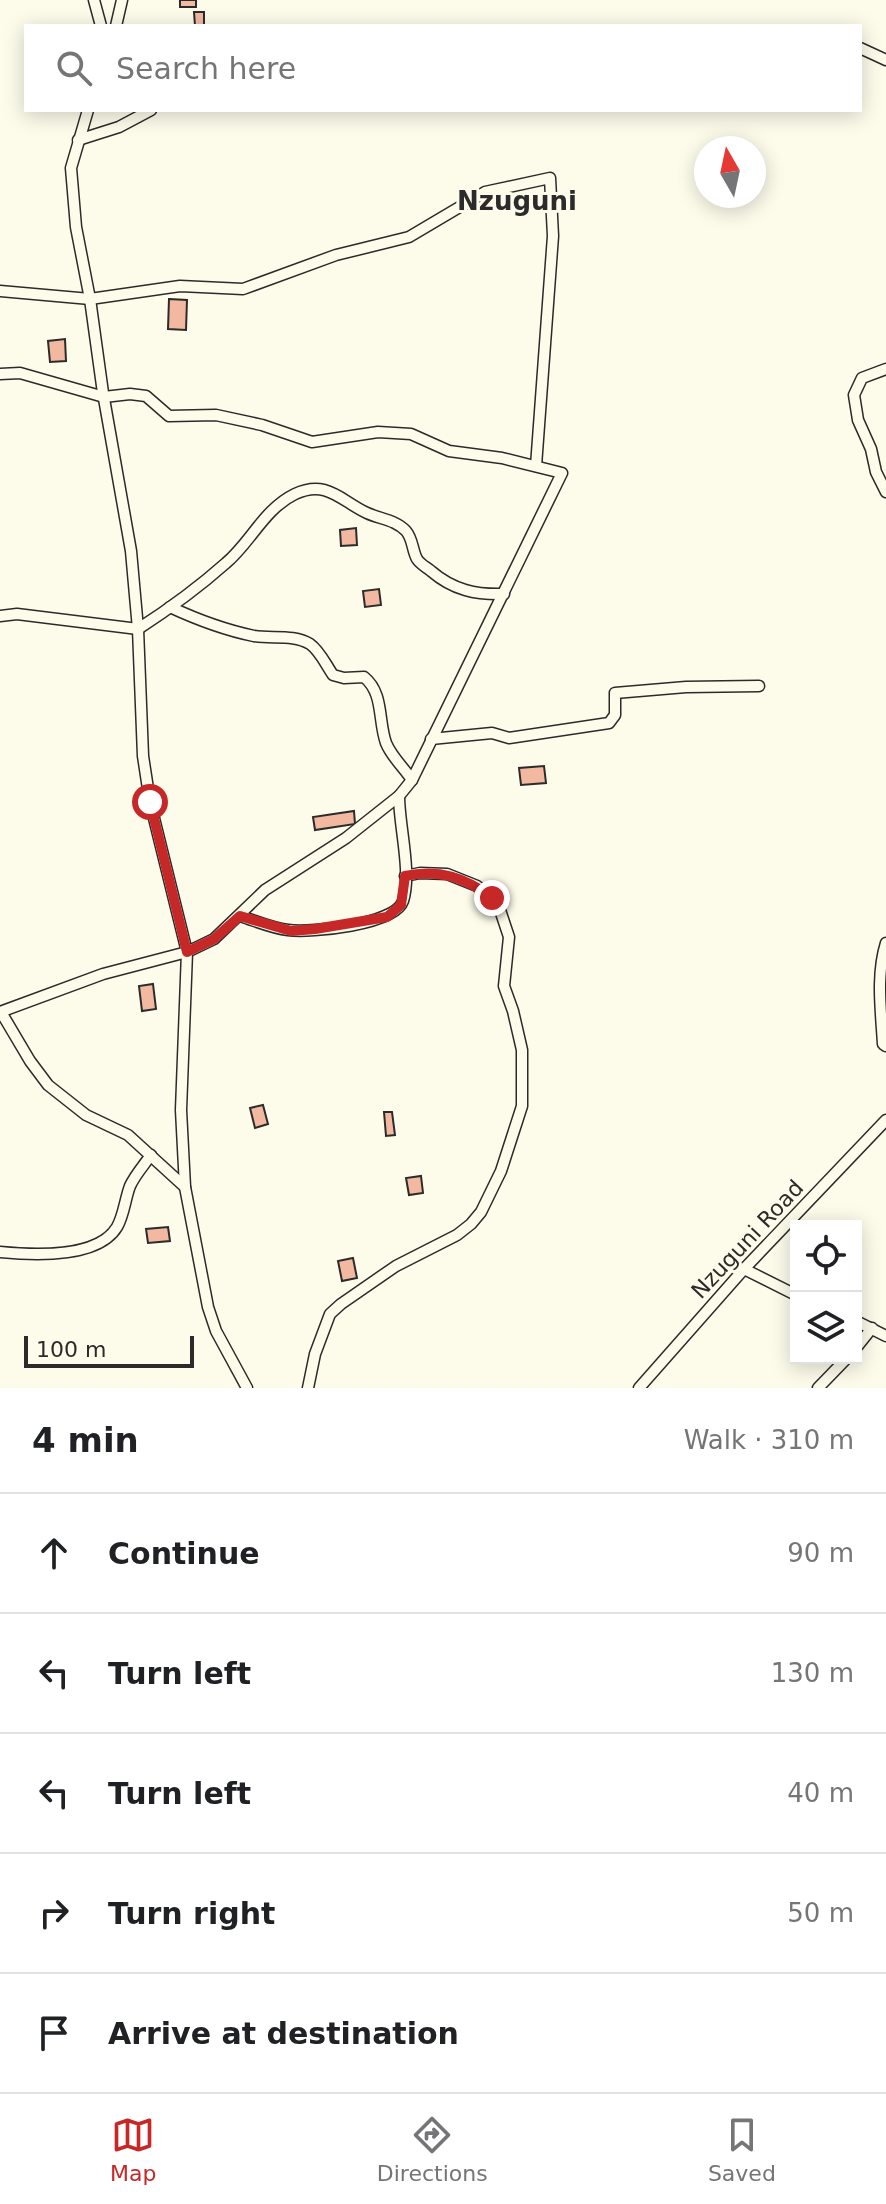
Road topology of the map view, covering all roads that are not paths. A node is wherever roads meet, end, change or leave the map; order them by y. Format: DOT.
graph roads {
  1 [pos="94,0"];
  2 [pos="122,0"];
  3 [pos="100,24"];
  4 [pos="116,24"];
  5 [pos="862,49"];
  6 [pos="886,60"];
  7 [pos="87,112"];
  8 [pos="147,112"];
  9 [pos="78,140"];
  10 [pos="0,291"];
  11 [pos="90,299"];
  12 [pos="886,369"];
  13 [pos="0,374"];
  14 [pos="104,397"];
  15 [pos="536,466"];
  16 [pos="886,492"];
  17 [pos="504,594"];
  18 [pos="170,607"];
  19 [pos="0,616"];
  20 [pos="138,629"];
  21 [pos="759,686"];
  22 [pos="431,739"];
  23 [pos="412,780"];
  24 [pos="399,796"];
  25 [pos="405,876"];
  26 [pos="240,916"];
  27 [pos="886,943"];
  28 [pos="187,952"];
  29 [pos="0,1012"];
  30 [pos="886,1046"];
  31 [pos="886,1120"];
  32 [pos="151,1155"];
  33 [pos="185,1187"];
  34 [pos="0,1252"];
  35 [pos="744,1269"];
  36 [pos="790,1292"];
  37 [pos="862,1324"];
  38 [pos="872,1328"];
  39 [pos="886,1335"];
  40 [pos="862,1340"];
  41 [pos="841,1364"];
  42 [pos="247,1388"];
  43 [pos="308,1388"];
  44 [pos="639,1388"];
  45 [pos="818,1388"];
  1 -- 3 [label="street"];
  2 -- 4 [label="street"];
  5 -- 6 [label="street"];
  7 -- 9 [label="street"];
  8 -- 9 [label="street"];
  9 -- 11 [label="street"];
  10 -- 11 [label="street"];
  11 -- 14 [label="street"];
  11 -- 15 [label="street"];
  12 -- 16 [label="street"];
  13 -- 14 [label="street"];
  14 -- 15 [label="street"];
  14 -- 20 [label="street"];
  15 -- 17 [label="street"];
  17 -- 18 [label="street"];
  17 -- 22 [label="street"];
  18 -- 20 [label="street"];
  18 -- 23 [label="street"];
  19 -- 20 [label="street"];
  20 -- 28 [label="street"];
  21 -- 22 [label="street"];
  22 -- 23 [label="street"];
  23 -- 24 [label="street"];
  24 -- 25 [label="street"];
  24 -- 26 [label="street"];
  25 -- 26 [label="street"];
  25 -- 43 [label="street"];
  26 -- 28 [label="street"];
  27 -- 30 [label="street"];
  28 -- 29 [label="street"];
  28 -- 33 [label="street"];
  29 -- 32 [label="street"];
  31 -- 35 [label="street, Nzuguni Road"];
  32 -- 33 [label="street"];
  32 -- 34 [label="street"];
  33 -- 42 [label="street"];
  35 -- 36 [label="street"];
  35 -- 44 [label="street, Nzuguni Road"];
  37 -- 38 [label="street"];
  38 -- 39 [label="street"];
  38 -- 40 [label="street"];
  41 -- 45 [label="street"];
}
